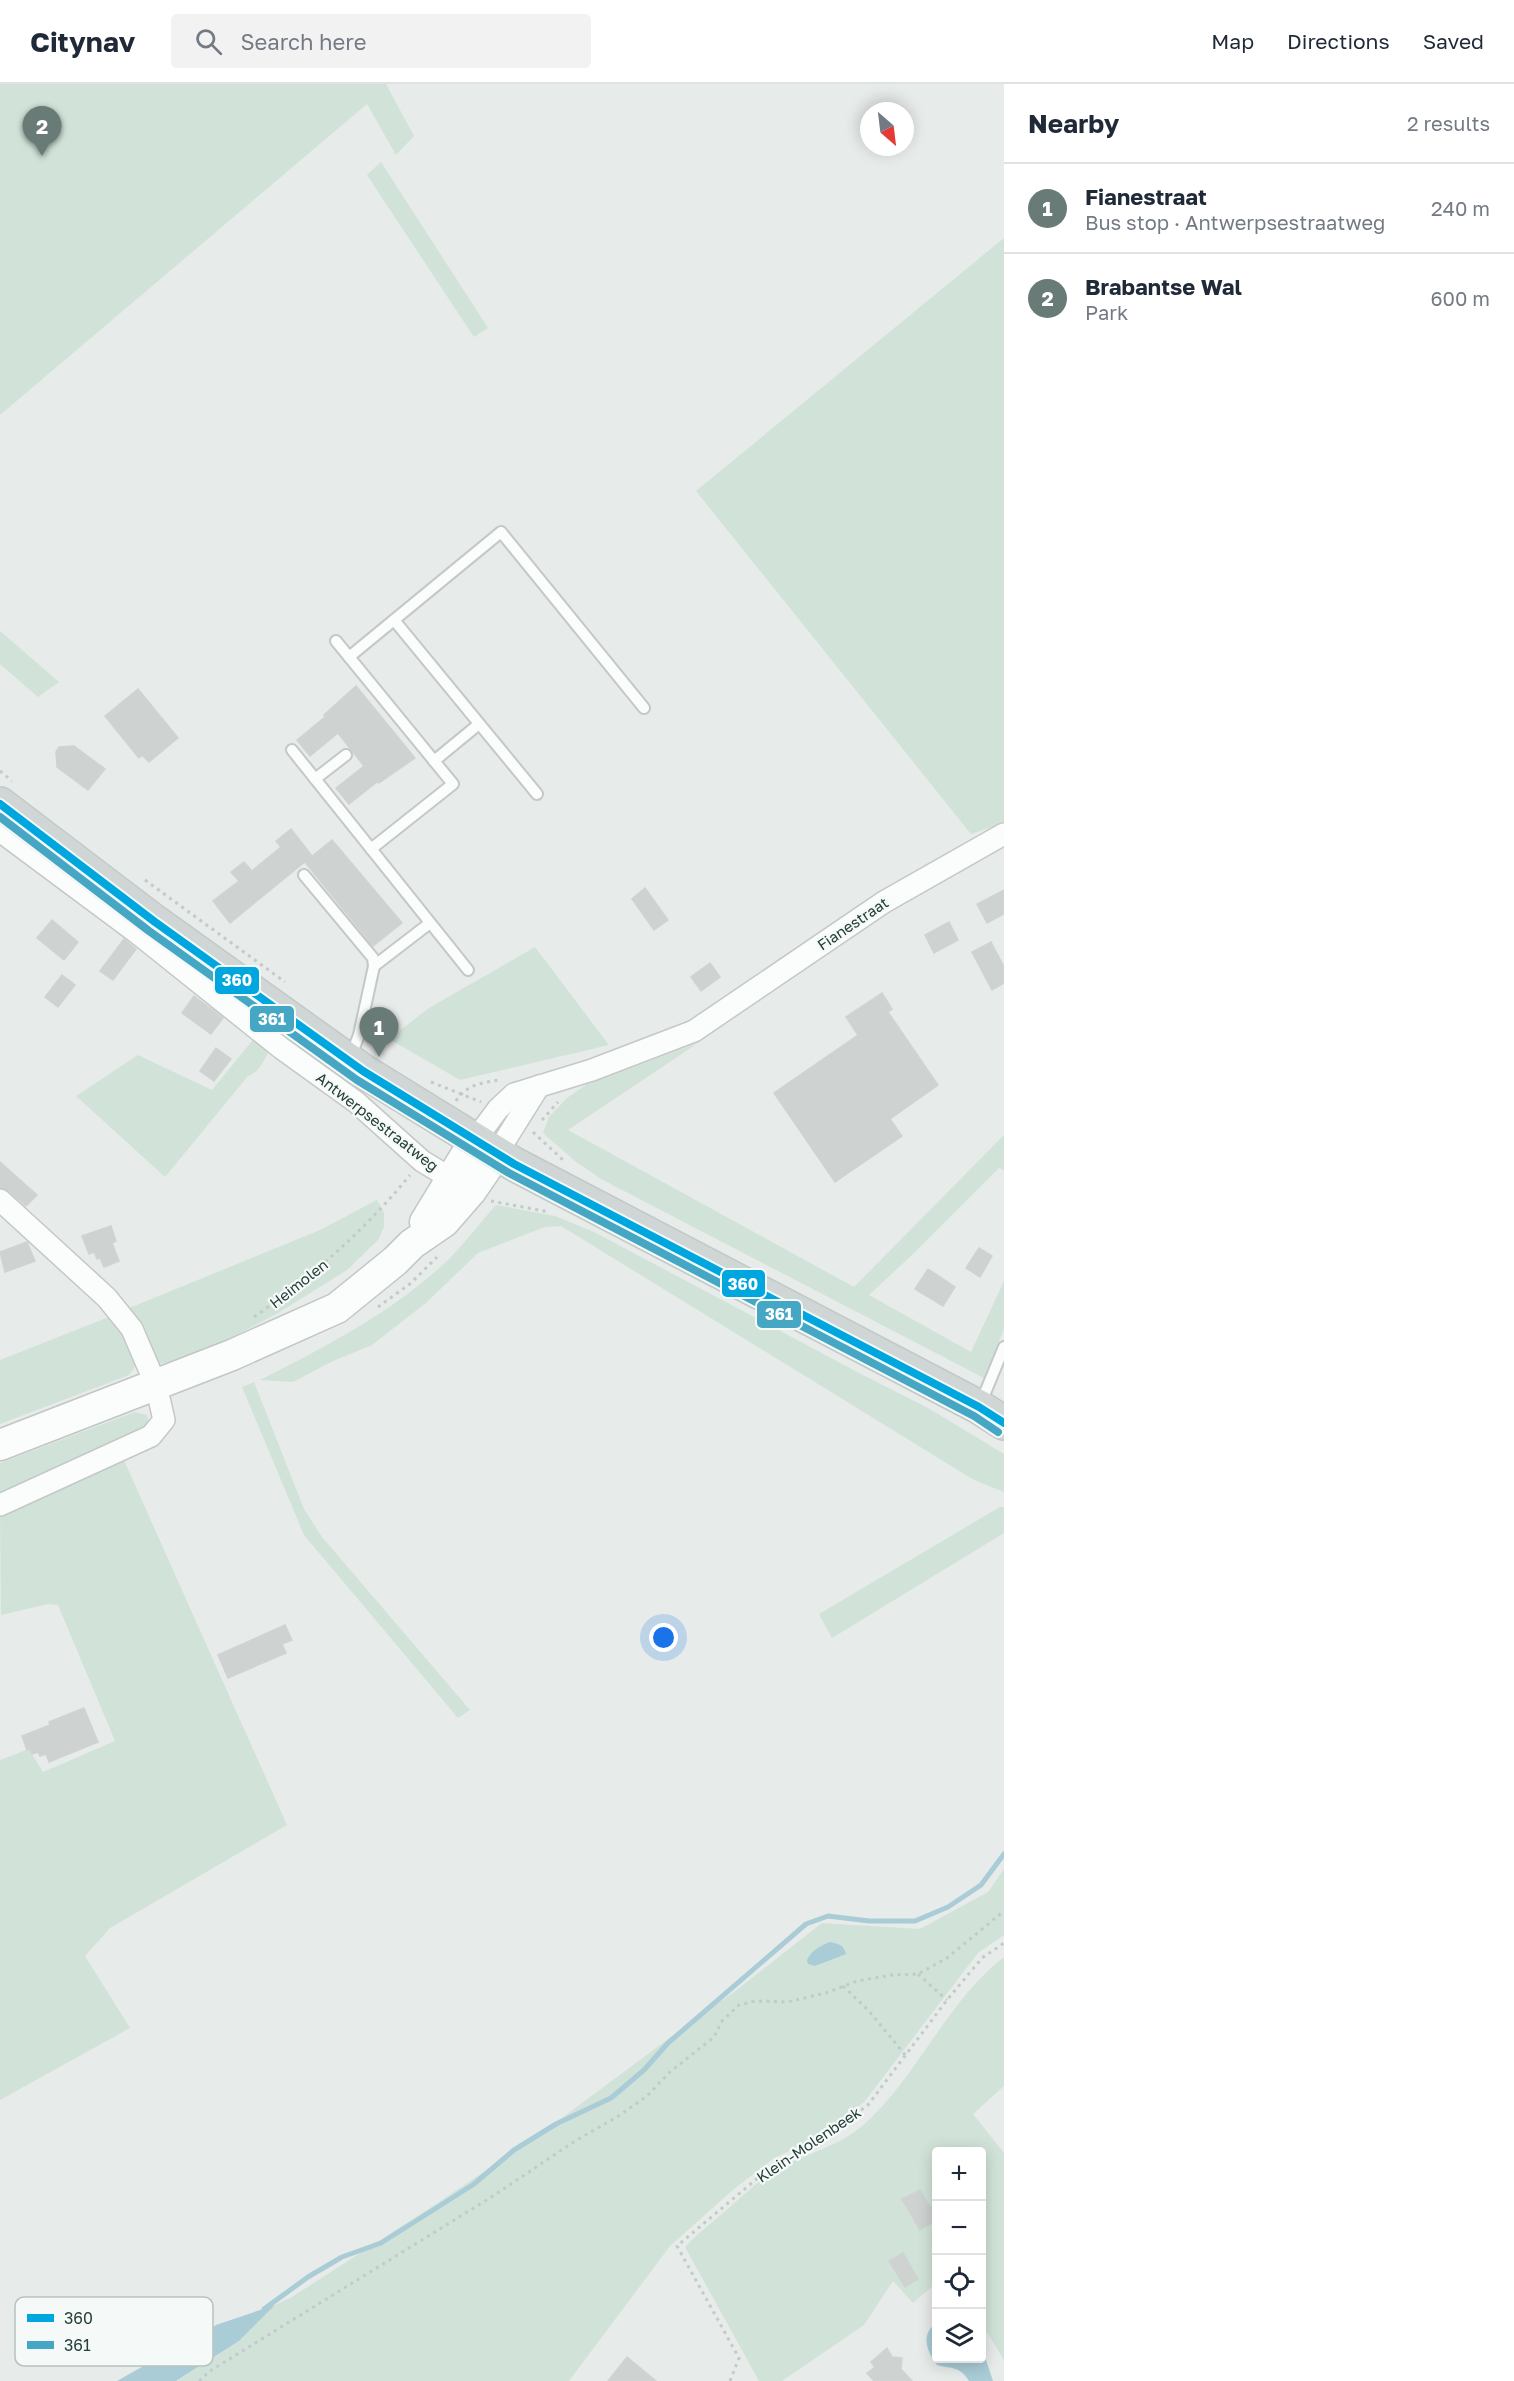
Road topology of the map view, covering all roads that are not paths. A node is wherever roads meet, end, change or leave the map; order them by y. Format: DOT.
graph roads {
  1 [pos="394,620"];
  2 [pos="336,641"];
  3 [pos="349,657"];
  4 [pos="644,708"];
  5 [pos="479,724"];
  6 [pos="292,750"];
  7 [pos="346,755"];
  8 [pos="434,761"];
  9 [pos="315,779"];
  10 [pos="537,794"];
  11 [pos="9,795"];
  12 [pos="0,831"];
  13 [pos="1004,834"];
  14 [pos="371,849"];
  15 [pos="304,875"];
  16 [pos="430,922"];
  17 [pos="374,966"];
  18 [pos="468,970"];
  19 [pos="349,1061"];
  20 [pos="486,1147"];
  21 [pos="461,1185"];
  22 [pos="0,1200"];
  23 [pos="1004,1347"];
  24 [pos="156,1385"];
  25 [pos="992,1415"];
  26 [pos="0,1445"];
  27 [pos="0,1505"];
  1 -- 3 [label="lane"];
  1 -- 4 [label="lane"];
  1 -- 5 [label="lane"];
  2 -- 3 [label="lane"];
  3 -- 8 [label="lane"];
  5 -- 8 [label="lane"];
  5 -- 10 [label="lane"];
  6 -- 9 [label="lane"];
  7 -- 9 [label="lane"];
  8 -- 14 [label="lane"];
  9 -- 14 [label="lane"];
  11 -- 19 [label="main road, Antwerpsestraatweg"];
  12 -- 21 [label="street, Antwerpsestraatweg"];
  13 -- 20 [label="street, Fianestraat"];
  14 -- 16 [label="lane"];
  15 -- 17 [label="lane"];
  16 -- 17 [label="lane"];
  16 -- 18 [label="lane"];
  17 -- 19 [label="lane"];
  19 -- 20 [label="main road, Antwerpsestraatweg"];
  20 -- 21 [label="street, Heimolen"];
  20 -- 25 [label="main road, Antwerpsestraatweg"];
  21 -- 24 [label="street, Heimolen"];
  22 -- 24 [label="street"];
  23 -- 25 [label="lane"];
  24 -- 26 [label="street, Heimolen"];
  24 -- 27 [label="street"];
}
